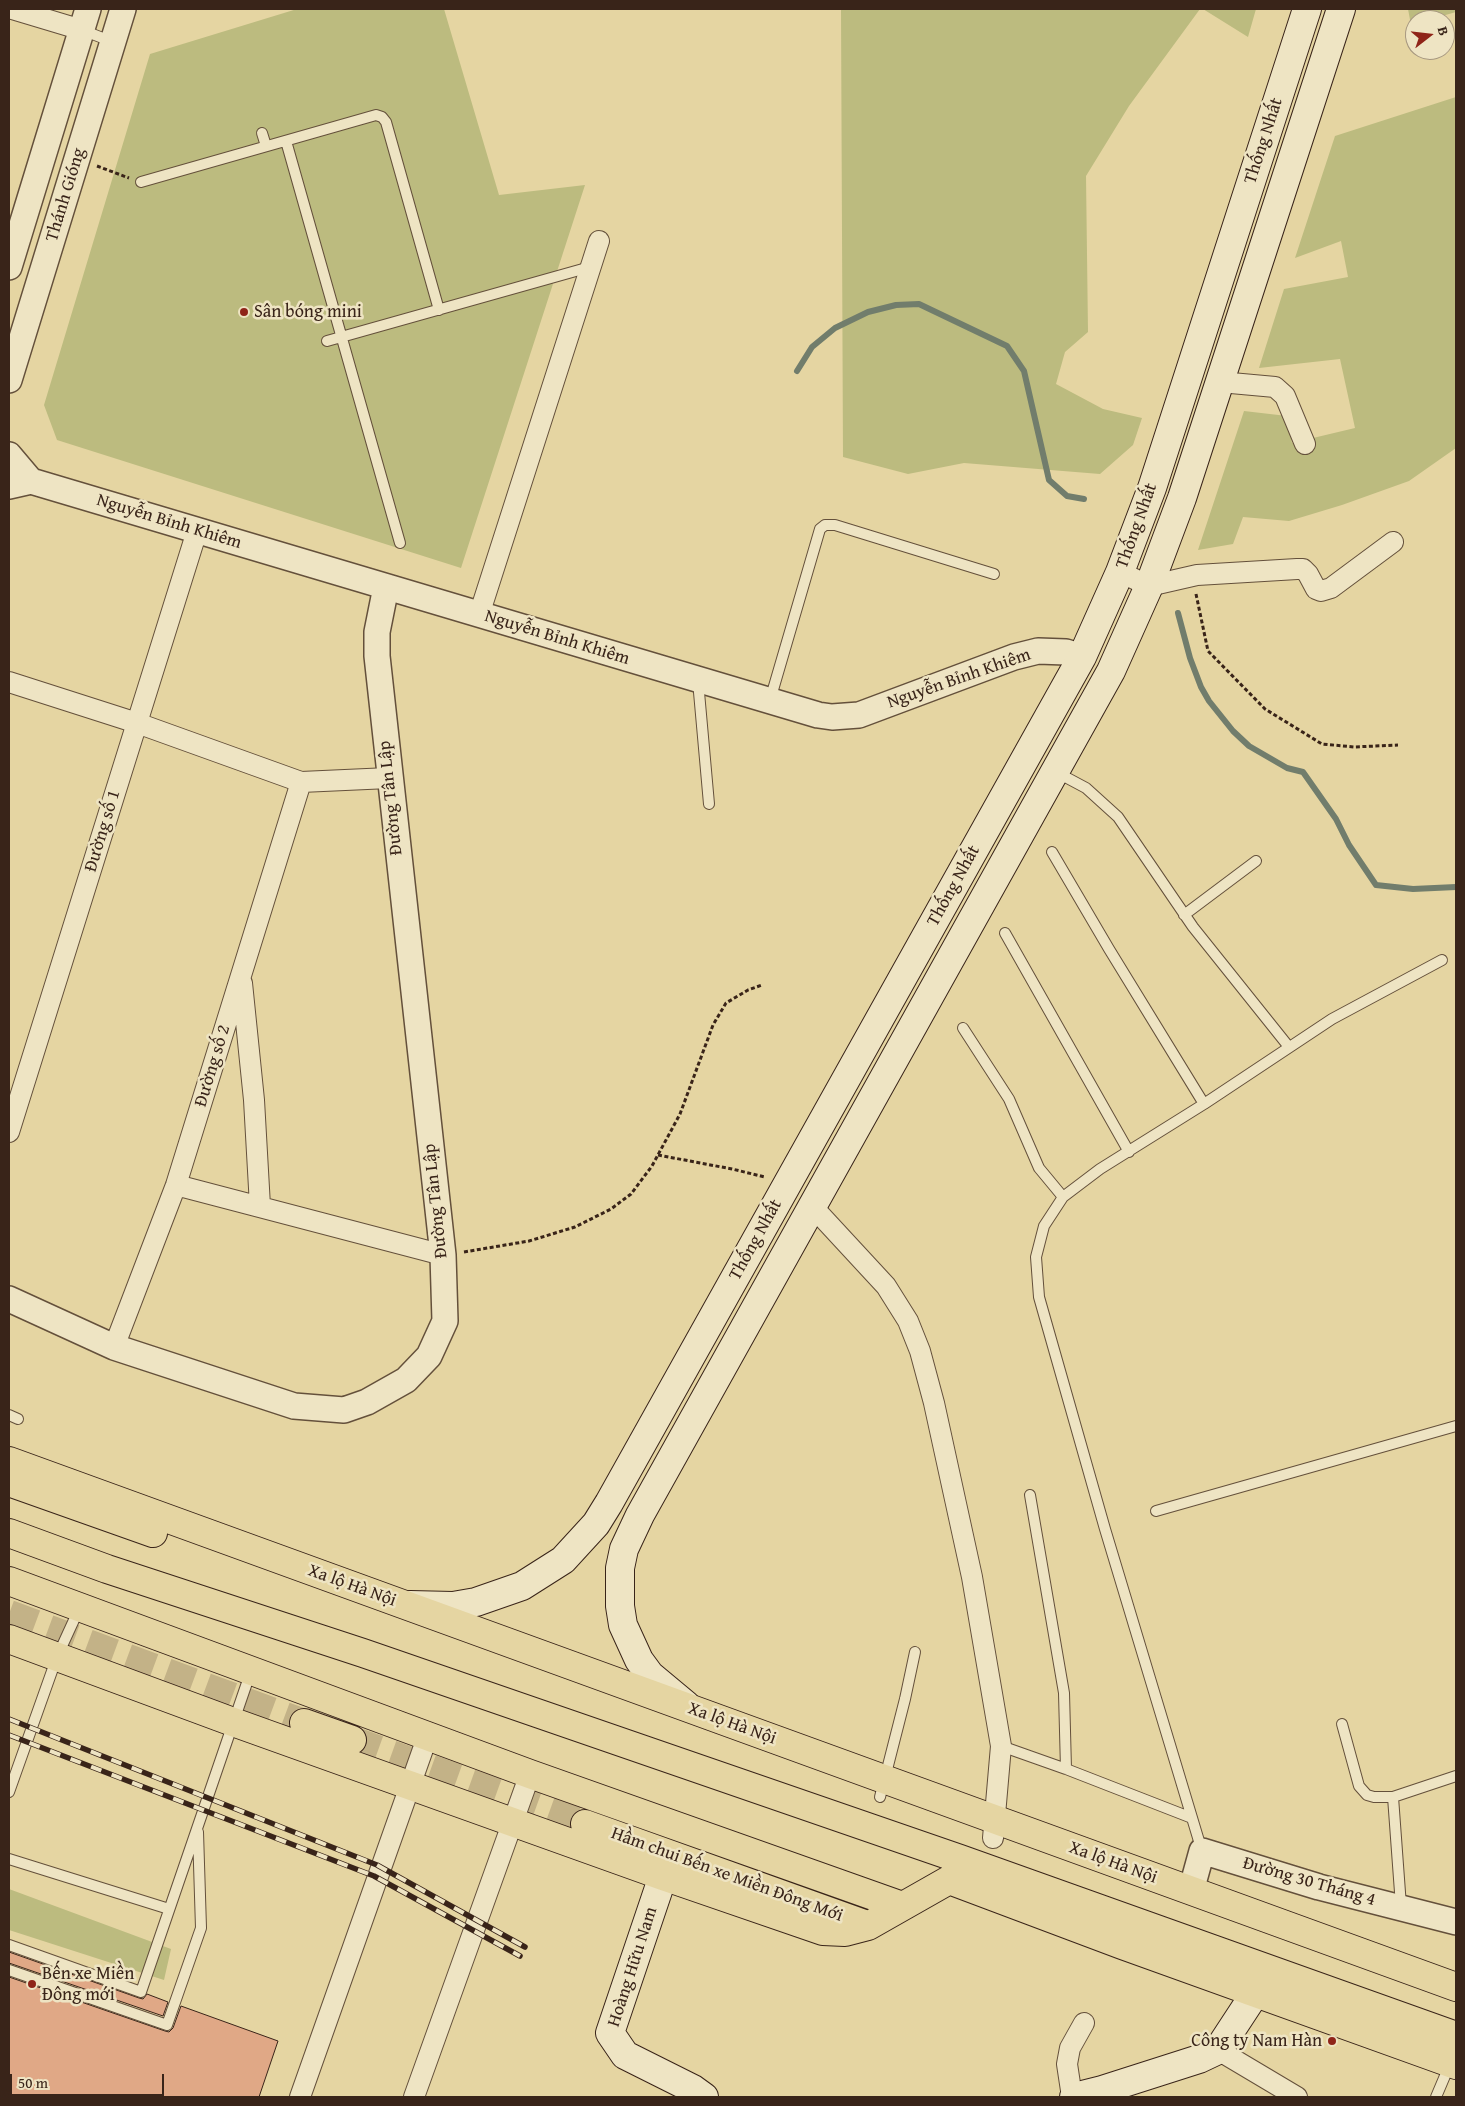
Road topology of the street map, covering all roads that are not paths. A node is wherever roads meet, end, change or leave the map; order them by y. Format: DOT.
graph roads {
  1 [pos="12,9"];
  2 [pos="123,9"];
  3 [pos="1307,9"];
  4 [pos="1341,9"];
  5 [pos="85,19"];
  6 [pos="113,42"];
  7 [pos="262,133"];
  8 [pos="286,141"];
  9 [pos="266,146"];
  10 [pos="141,182"];
  11 [pos="599,241"];
  12 [pos="9,267"];
  13 [pos="590,267"];
  14 [pos="439,310"];
  15 [pos="342,337"];
  16 [pos="327,341"];
  17 [pos="9,380"];
  18 [pos="1220,382"];
  19 [pos="1305,444"];
  20 [pos="9,455"];
  21 [pos="20,484"];
  22 [pos="197,530"];
  23 [pos="1393,542"];
  24 [pos="400,543"];
  25 [pos="1120,572"];
  26 [pos="994,574"];
  27 [pos="1150,586"];
  28 [pos="386,587"];
  29 [pos="479,615"];
  30 [pos="1082,657"];
  31 [pos="1111,671"];
  32 [pos="698,680"];
  33 [pos="9,682"];
  34 [pos="770,701"];
  35 [pos="137,723"];
  36 [pos="1055,772"];
  37 [pos="389,778"];
  38 [pos="301,782"];
  39 [pos="709,804"];
  40 [pos="1052,852"];
  41 [pos="1256,861"];
  42 [pos="1184,915"];
  43 [pos="1005,933"];
  44 [pos="1442,960"];
  45 [pos="241,974"];
  46 [pos="963,1028"];
  47 [pos="1289,1048"];
  48 [pos="1204,1104"];
  49 [pos="9,1132"];
  50 [pos="1129,1152"];
  51 [pos="176,1185"];
  52 [pos="1062,1196"];
  53 [pos="260,1206"];
  54 [pos="812,1206"];
  55 [pos="442,1255"];
  56 [pos="9,1299"];
  57 [pos="114,1347"];
  58 [pos="1456,1426"];
  59 [pos="9,1461"];
  60 [pos="9,1482"];
  61 [pos="1030,1496"];
  62 [pos="609,1503"];
  63 [pos="1156,1511"];
  64 [pos="640,1514"];
  65 [pos="9,1533"];
  66 [pos="197,1539"];
  67 [pos="9,1581"];
  68 [pos="405,1605"];
  69 [pos="80,1607"];
  70 [pos="9,1639"];
  71 [pos="915,1652"];
  72 [pos="57,1657"];
  73 [pos="536,1662"];
  74 [pos="251,1671"];
  75 [pos="695,1710"];
  76 [pos="233,1722"];
  77 [pos="304,1723"];
  78 [pos="1342,1724"];
  79 [pos="428,1735"];
  80 [pos="352,1740"];
  81 [pos="1002,1746"];
  82 [pos="1066,1768"];
  83 [pos="530,1774"];
  84 [pos="1456,1776"];
  85 [pos="409,1784"];
  86 [pos="882,1788"];
  87 [pos="9,1792"];
  88 [pos="1393,1797"];
  89 [pos="1192,1818"];
  90 [pos="512,1821"];
  91 [pos="586,1824"];
  92 [pos="198,1825"];
  93 [pos="995,1829"];
  94 [pos="1202,1851"];
  95 [pos="9,1859"];
  96 [pos="954,1869"];
  97 [pos="663,1876"];
  98 [pos="1188,1900"];
  99 [pos="902,1906"];
  100 [pos="1401,1907"];
  101 [pos="169,1909"];
  102 [pos="1456,1922"];
  103 [pos="868,1926"];
  104 [pos="9,1945"];
  105 [pos="1267,1967"];
  106 [pos="9,1970"];
  107 [pos="1456,1988"];
  108 [pos="1256,1992"];
  109 [pos="1350,1997"];
  110 [pos="1456,2006"];
  111 [pos="1383,2009"];
  112 [pos="1084,2023"];
  113 [pos="1341,2023"];
  114 [pos="1373,2035"];
  115 [pos="1456,2036"];
  116 [pos="1218,2050"];
  117 [pos="1453,2064"];
  118 [pos="1269,2091"];
  119 [pos="1102,2094"];
  120 [pos="300,2097"];
  121 [pos="414,2097"];
  122 [pos="704,2097"];
  123 [pos="1073,2097"];
  124 [pos="1296,2097"];
  125 [pos="1436,2097"];
  1 -- 5 [label="street"];
  2 -- 6 [label="street, Thánh Gióng"];
  3 -- 25 [label="main road, Thống Nhất"];
  4 -- 18 [label="main road, Thống Nhất"];
  5 -- 6 [label="lane"];
  5 -- 12 [label="street, Thánh Gióng"];
  6 -- 17 [label="street, Thánh Gióng"];
  7 -- 9 [label="lane"];
  8 -- 9 [label="lane"];
  8 -- 14 [label="lane"];
  8 -- 15 [label="lane"];
  9 -- 10 [label="lane"];
  11 -- 13 [label="street"];
  13 -- 14 [label="lane"];
  13 -- 29 [label="street"];
  14 -- 15 [label="lane"];
  15 -- 16 [label="lane"];
  15 -- 24 [label="lane"];
  18 -- 19 [label="street"];
  18 -- 27 [label="main road, Thống Nhất"];
  20 -- 21 [label="street, Nguyễn Bỉnh Khiêm"];
  21 -- 22 [label="street, Nguyễn Bỉnh Khiêm"];
  22 -- 28 [label="street, Nguyễn Bỉnh Khiêm"];
  22 -- 35 [label="street, Đường số 1"];
  23 -- 27 [label="street"];
  25 -- 27 [label="street"];
  25 -- 30 [label="main road, Thống Nhất"];
  26 -- 34 [label="lane"];
  27 -- 31 [label="main road, Thống Nhất"];
  28 -- 29 [label="street, Nguyễn Bỉnh Khiêm"];
  28 -- 37 [label="street, Đường Tân Lập"];
  29 -- 32 [label="street, Nguyễn Bỉnh Khiêm"];
  30 -- 31 [label="main road"];
  30 -- 34 [label="street, Nguyễn Bỉnh Khiêm"];
  30 -- 62 [label="main road, Thống Nhất"];
  31 -- 36 [label="main road, Thống Nhất"];
  32 -- 34 [label="street, Nguyễn Bỉnh Khiêm"];
  32 -- 39 [label="lane"];
  33 -- 35 [label="street"];
  35 -- 38 [label="street"];
  35 -- 49 [label="street, Đường số 1"];
  36 -- 42 [label="lane"];
  36 -- 54 [label="main road, Thống Nhất"];
  37 -- 38 [label="street"];
  37 -- 55 [label="street, Đường Tân Lập"];
  38 -- 45 [label="street, Đường số 2"];
  40 -- 48 [label="lane"];
  41 -- 42 [label="lane"];
  42 -- 47 [label="lane"];
  43 -- 50 [label="lane"];
  44 -- 47 [label="lane"];
  45 -- 51 [label="street, Đường số 2"];
  45 -- 53 [label="street"];
  46 -- 52 [label="lane"];
  47 -- 48 [label="lane"];
  48 -- 50 [label="lane"];
  50 -- 52 [label="lane"];
  51 -- 53 [label="street"];
  51 -- 57 [label="street, Đường số 2"];
  52 -- 89 [label="lane"];
  53 -- 55 [label="street"];
  54 -- 64 [label="main road, Thống Nhất"];
  54 -- 81 [label="street"];
  55 -- 57 [label="street, Đường Tân Lập"];
  56 -- 57 [label="street, Đường Tân Lập"];
  58 -- 63 [label="lane"];
  59 -- 66 [label="highway, Xa lộ Hà Nội"];
  60 -- 66 [label="highway, Xa lộ Hà Nội"];
  61 -- 82 [label="lane"];
  62 -- 64 [label="main road"];
  62 -- 68 [label="main road, Thống Nhất"];
  64 -- 75 [label="main road, Thống Nhất"];
  65 -- 96 [label="highway"];
  66 -- 68 [label="highway, Xa lộ Hà Nội"];
  66 -- 73 [label="highway, Xa lộ Hà Nội"];
  67 -- 69 [label="highway"];
  68 -- 73 [label="highway, Xa lộ Hà Nội"];
  69 -- 72 [label="lane"];
  69 -- 74 [label="highway"];
  70 -- 72 [label="highway"];
  71 -- 86 [label="lane"];
  72 -- 76 [label="highway"];
  72 -- 87 [label="lane"];
  73 -- 75 [label="highway, Xa lộ Hà Nội"];
  73 -- 86 [label="highway, Xa lộ Hà Nội"];
  74 -- 76 [label="lane"];
  74 -- 79 [label="highway"];
  75 -- 86 [label="highway, Xa lộ Hà Nội"];
  76 -- 85 [label="highway"];
  76 -- 92 [label="lane"];
  77 -- 80 [label="highway"];
  78 -- 88 [label="lane"];
  79 -- 83 [label="highway"];
  79 -- 85 [label="street"];
  81 -- 82 [label="lane"];
  81 -- 93 [label="street"];
  82 -- 89 [label="lane"];
  83 -- 90 [label="street"];
  83 -- 99 [label="highway"];
  84 -- 88 [label="lane"];
  85 -- 90 [label="highway"];
  85 -- 120 [label="street"];
  86 -- 93 [label="highway, Xa lộ Hà Nội"];
  88 -- 100 [label="lane"];
  89 -- 94 [label="lane"];
  90 -- 97 [label="highway"];
  90 -- 121 [label="street"];
  91 -- 103 [label="highway, Hầm chui Bến xe Miền Đông Mới"];
  92 -- 101 [label="lane"];
  92 -- 106 [label="lane"];
  93 -- 98 [label="highway, Xa lộ Hà Nội"];
  94 -- 98 [label="street"];
  94 -- 100 [label="street, Đường 30 Tháng 4"];
  95 -- 101 [label="lane"];
  96 -- 99 [label="highway"];
  96 -- 105 [label="highway"];
  96 -- 108 [label="highway"];
  97 -- 103 [label="highway"];
  97 -- 122 [label="main road, Hoàng Hữu Nam"];
  98 -- 107 [label="highway, Xa lộ Hà Nội"];
  98 -- 110 [label="highway, Xa lộ Hà Nội"];
  99 -- 103 [label="highway"];
  100 -- 102 [label="street, Đường 30 Tháng 4"];
  101 -- 104 [label="lane"];
  105 -- 108 [label="highway"];
  105 -- 109 [label="highway"];
  108 -- 113 [label="highway"];
  108 -- 116 [label="main road"];
  109 -- 111 [label="highway"];
  109 -- 113 [label="highway"];
  111 -- 114 [label="highway"];
  111 -- 115 [label="highway"];
  112 -- 123 [label="street"];
  113 -- 114 [label="highway"];
  114 -- 117 [label="highway"];
  116 -- 118 [label="street"];
  116 -- 119 [label="main road"];
  117 -- 125 [label="lane"];
  118 -- 124 [label="street"];
  119 -- 123 [label="main road"];
}
